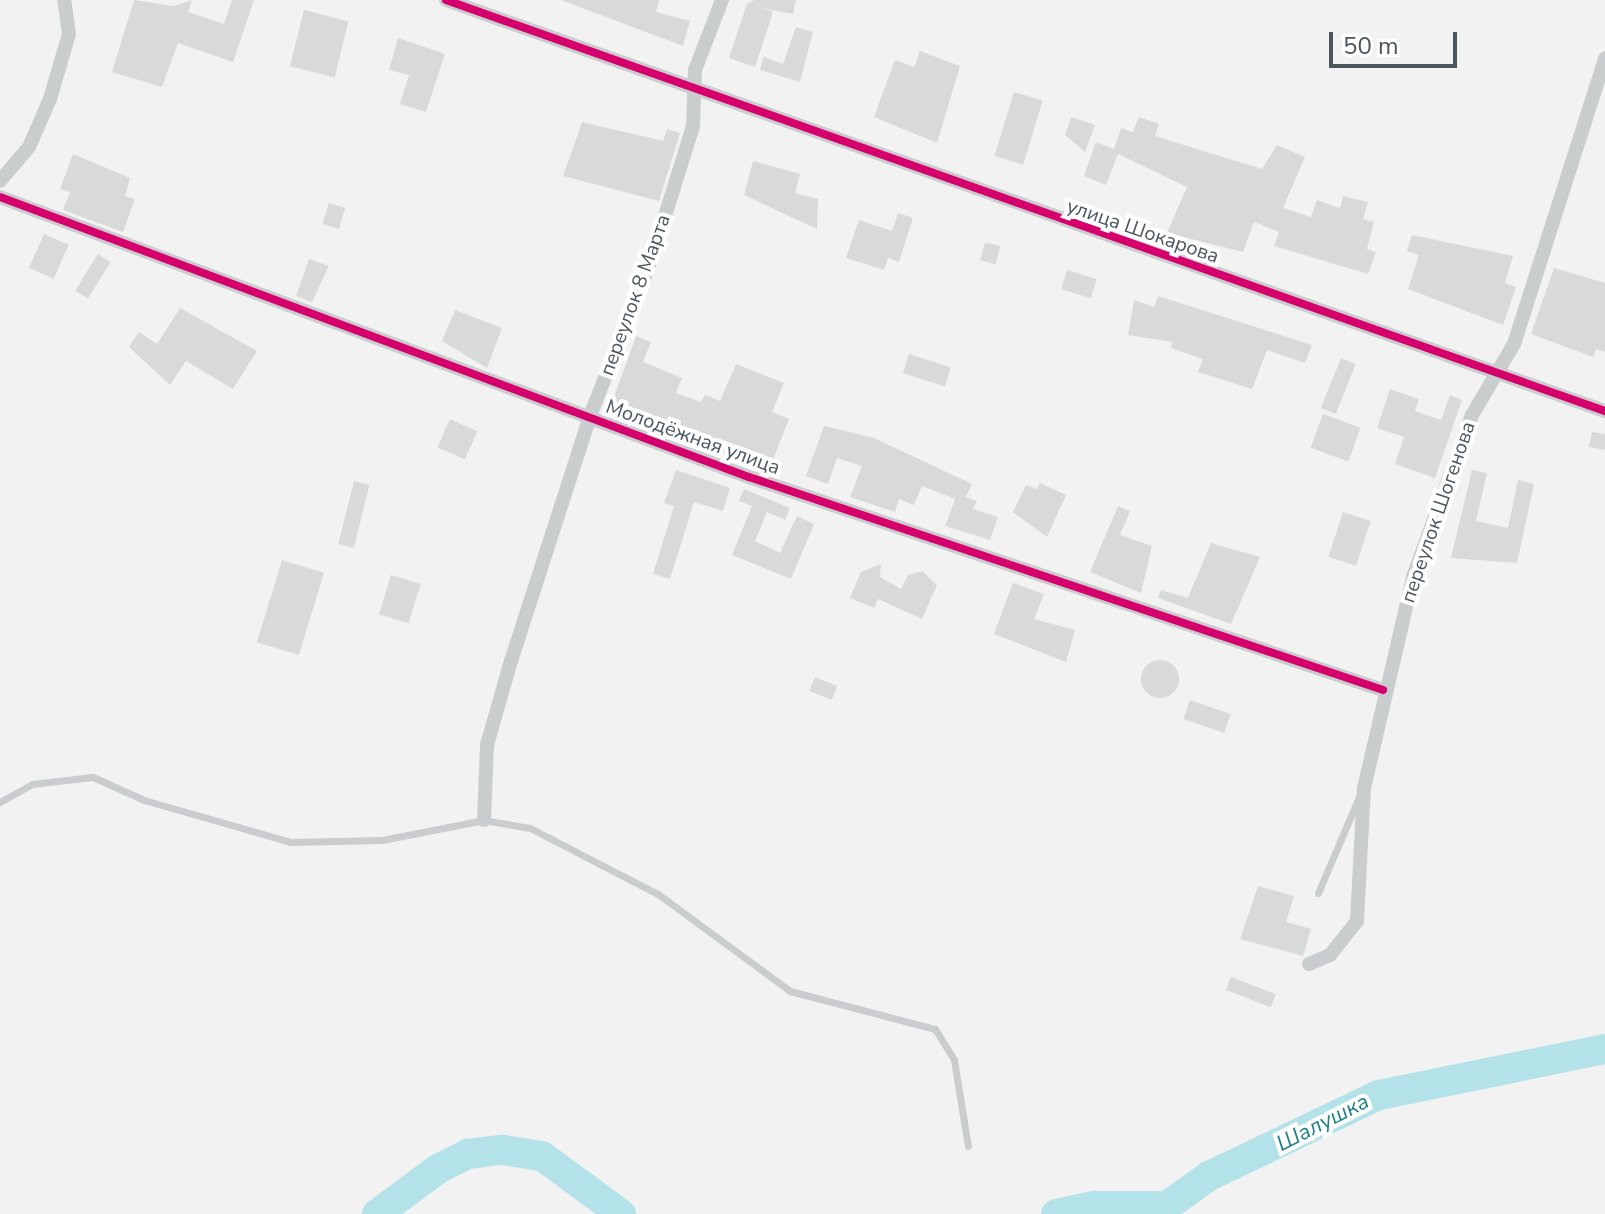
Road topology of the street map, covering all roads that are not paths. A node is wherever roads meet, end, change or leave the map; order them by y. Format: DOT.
graph roads {
  1 [pos="64,0"];
  2 [pos="446,0"];
  3 [pos="722,0"];
  4 [pos="1605,58"];
  5 [pos="695,90"];
  6 [pos="0,180"];
  7 [pos="0,197"];
  8 [pos="1497,373"];
  9 [pos="1605,411"];
  10 [pos="590,416"];
  11 [pos="1383,690"];
  12 [pos="1364,788"];
  13 [pos="0,802"];
  14 [pos="484,820"];
  15 [pos="1318,893"];
  16 [pos="1309,964"];
  17 [pos="968,1146"];
  1 -- 6 [label="street"];
  2 -- 5 [label="street, улица Шокарова"];
  3 -- 5 [label="street, переулок 8 Марта"];
  4 -- 8 [label="street, переулок Шогенова"];
  5 -- 8 [label="street, улица Шокарова"];
  5 -- 10 [label="street, переулок 8 Марта"];
  7 -- 10 [label="street, Молодёжная улица"];
  8 -- 9 [label="street, улица Шокарова"];
  8 -- 11 [label="street, переулок Шогенова"];
  10 -- 11 [label="street, Молодёжная улица"];
  10 -- 14 [label="street, переулок 8 Марта"];
  11 -- 12 [label="street, переулок Шогенова"];
  12 -- 15 [label="lane"];
  12 -- 16 [label="street, переулок Шогенова"];
  13 -- 14 [label="lane"];
  14 -- 17 [label="lane"];
}
